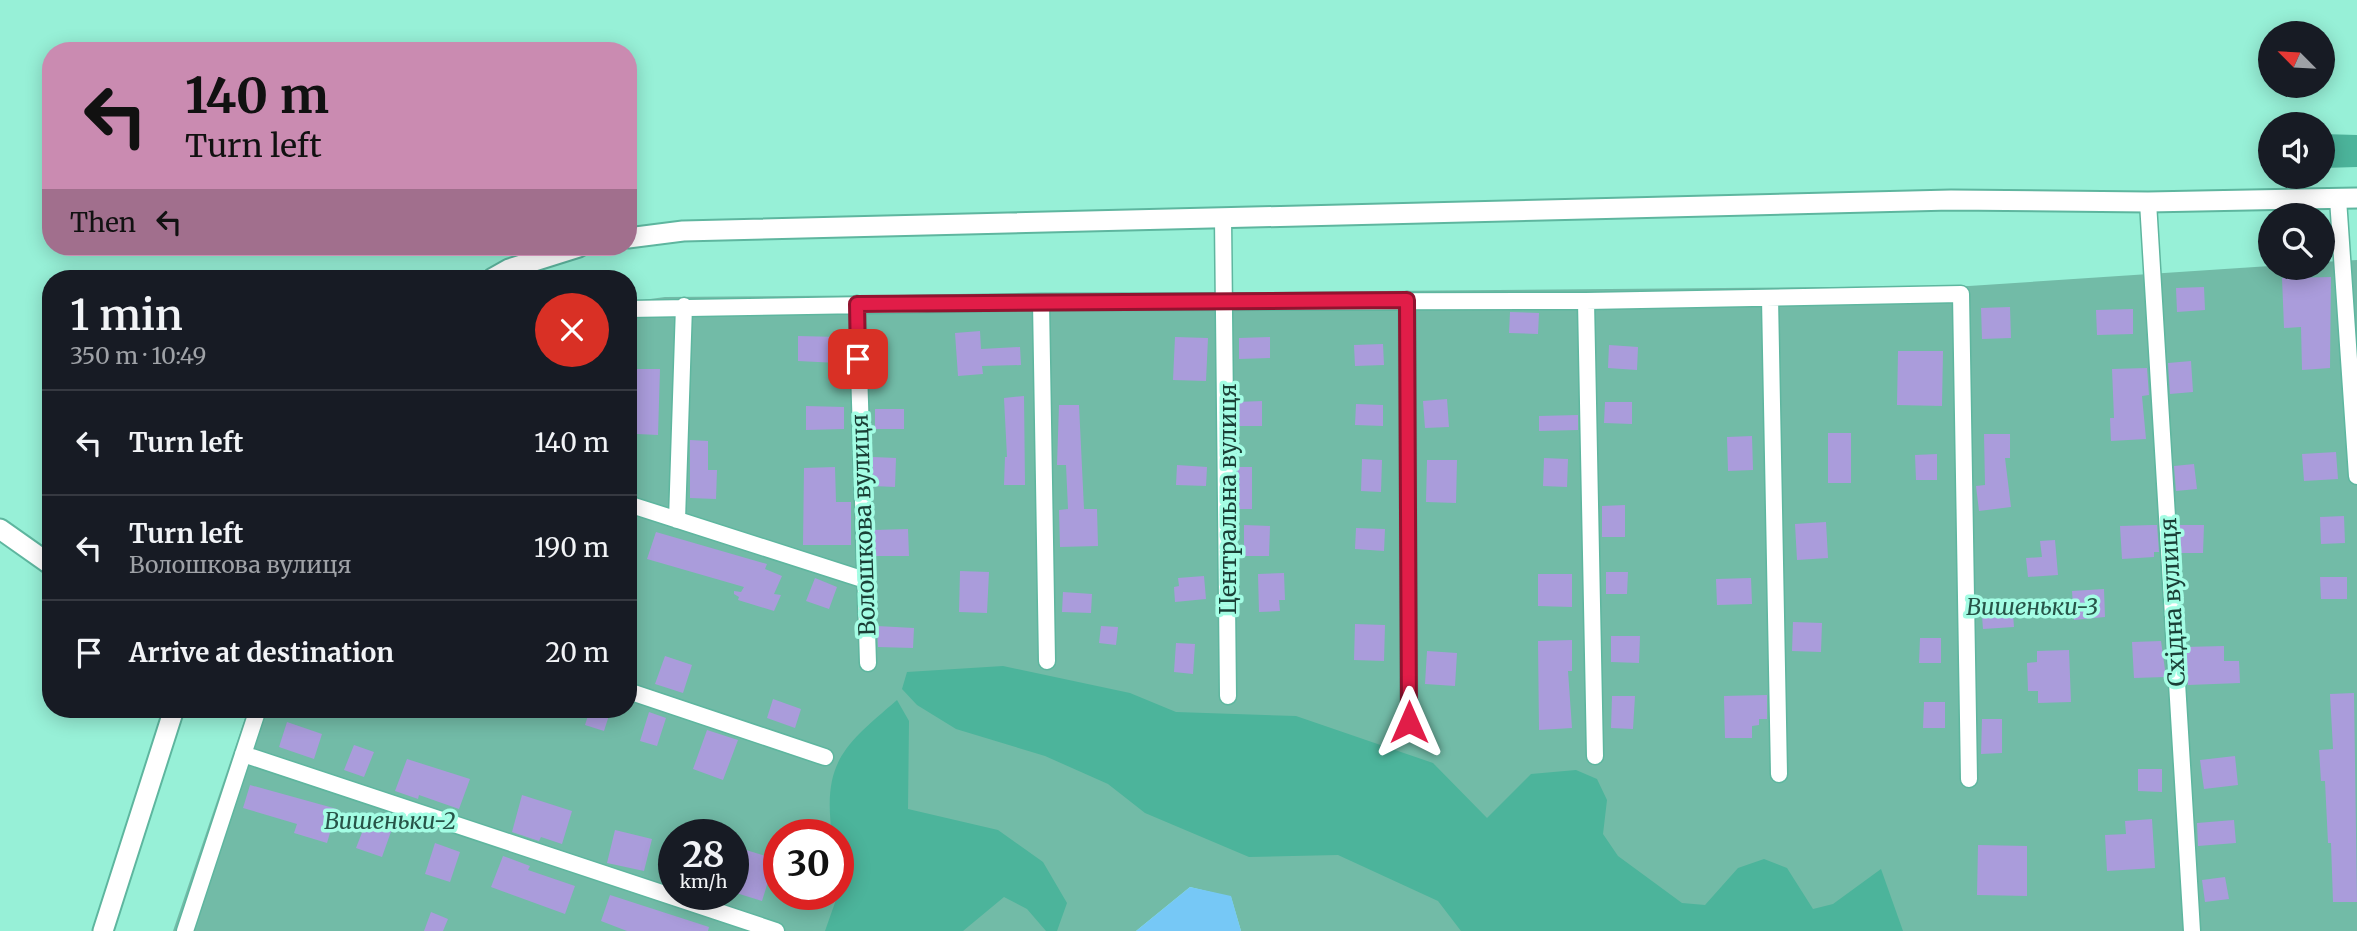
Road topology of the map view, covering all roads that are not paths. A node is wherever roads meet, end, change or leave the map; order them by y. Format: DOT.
graph roads {
  1 [pos="2348,199"];
  2 [pos="2148,202"];
  3 [pos="1223,218"];
  4 [pos="637,237"];
  5 [pos="550,256"];
  6 [pos="507,270"];
  7 [pos="1770,298"];
  8 [pos="1407,300"];
  9 [pos="1586,301"];
  10 [pos="1041,302"];
  11 [pos="1225,302"];
  12 [pos="857,304"];
  13 [pos="684,306"];
  14 [pos="637,309"];
  15 [pos="2357,476"];
  16 [pos="637,507"];
  17 [pos="677,520"];
  18 [pos="0,529"];
  19 [pos="42,559"];
  20 [pos="865,580"];
  21 [pos="1047,661"];
  22 [pos="868,663"];
  23 [pos="637,694"];
  24 [pos="1228,696"];
  25 [pos="171,718"];
  26 [pos="255,718"];
  27 [pos="1409,722"];
  28 [pos="243,754"];
  29 [pos="1595,756"];
  30 [pos="825,757"];
  31 [pos="1779,774"];
  32 [pos="1969,779"];
  33 [pos="103,931"];
  34 [pos="185,931"];
  35 [pos="776,931"];
  36 [pos="2192,931"];
  1 -- 2 [label="street"];
  1 -- 15 [label="street"];
  2 -- 3 [label="street"];
  2 -- 36 [label="street, Східна вулиця"];
  3 -- 4 [label="street"];
  3 -- 11 [label="street, Центральна вулиця"];
  5 -- 6 [label="street"];
  7 -- 9 [label="street"];
  7 -- 31 [label="street"];
  7 -- 32 [label="street"];
  8 -- 9 [label="street"];
  8 -- 11 [label="street"];
  8 -- 27 [label="street"];
  9 -- 29 [label="street"];
  10 -- 11 [label="street"];
  10 -- 12 [label="street"];
  10 -- 21 [label="street"];
  11 -- 24 [label="street, Центральна вулиця"];
  12 -- 13 [label="street"];
  12 -- 20 [label="street, Волошкова вулиця"];
  13 -- 14 [label="street"];
  13 -- 17 [label="street"];
  16 -- 17 [label="street"];
  17 -- 20 [label="street"];
  18 -- 19 [label="street"];
  20 -- 22 [label="street, Волошкова вулиця"];
  23 -- 30 [label="street"];
  25 -- 33 [label="street"];
  26 -- 28 [label="street"];
  28 -- 34 [label="street"];
  28 -- 35 [label="street"];
}
